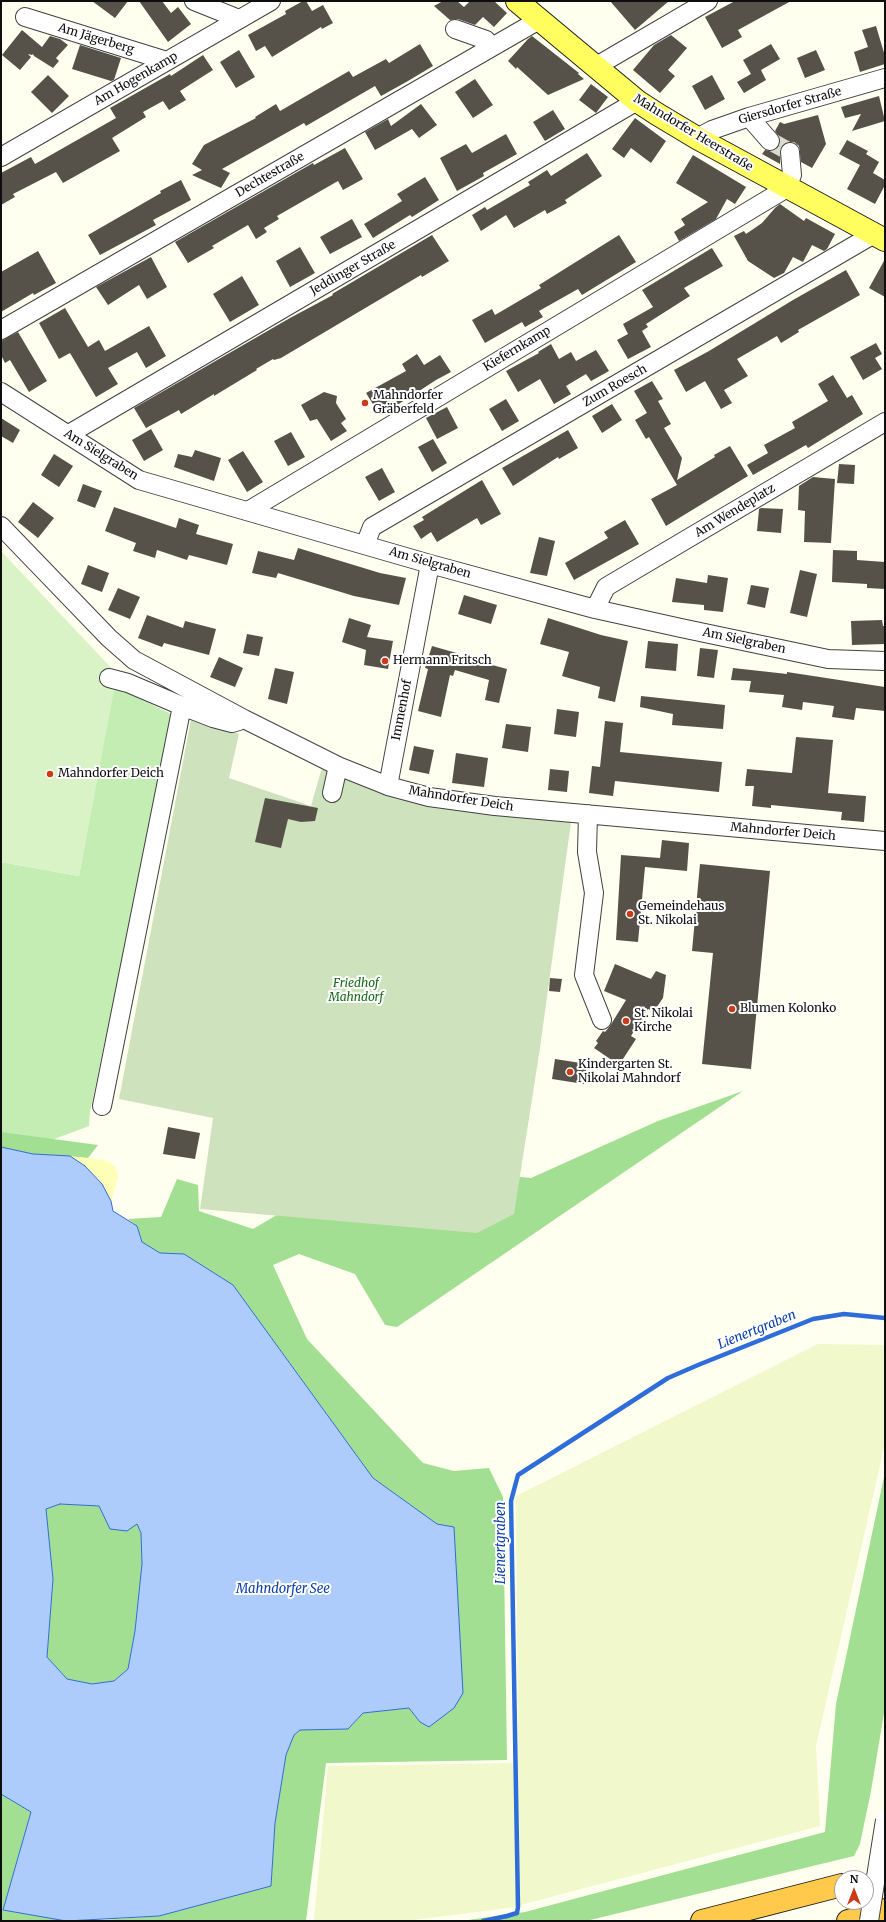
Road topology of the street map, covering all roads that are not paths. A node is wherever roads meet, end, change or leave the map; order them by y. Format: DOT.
graph roads {
  1 [pos="194,1"];
  2 [pos="271,1"];
  3 [pos="517,1"];
  4 [pos="698,3"];
  5 [pos="25,17"];
  6 [pos="239,20"];
  7 [pos="539,20"];
  8 [pos="455,28"];
  9 [pos="492,47"];
  10 [pos="167,61"];
  11 [pos="595,67"];
  12 [pos="885,78"];
  13 [pos="637,101"];
  14 [pos="749,117"];
  15 [pos="697,138"];
  16 [pos="770,140"];
  17 [pos="790,152"];
  18 [pos="1,157"];
  19 [pos="787,188"];
  20 [pos="880,237"];
  21 [pos="1,330"];
  22 [pos="1,392"];
  23 [pos="885,422"];
  24 [pos="69,434"];
  25 [pos="248,511"];
  26 [pos="1,526"];
  27 [pos="365,545"];
  28 [pos="430,564"];
  29 [pos="595,609"];
  30 [pos="885,661"];
  31 [pos="109,678"];
  32 [pos="182,706"];
  33 [pos="244,719"];
  34 [pos="338,766"];
  35 [pos="388,786"];
  36 [pos="332,793"];
  37 [pos="588,814"];
  38 [pos="885,841"];
  39 [pos="602,1020"];
  40 [pos="102,1106"];
  41 [pos="885,1820"];
  42 [pos="885,1873"];
  43 [pos="874,1876"];
  44 [pos="834,1887"];
  45 [pos="885,1910"];
  46 [pos="702,1921"];
  47 [pos="848,1921"];
  48 [pos="869,1921"];
  1 -- 6 [label="street"];
  2 -- 6 [label="street, Am Hogenkamp"];
  3 -- 7 [label="main road, Mahndorfer Heerstraße"];
  4 -- 11 [label="street"];
  5 -- 10 [label="street, Am Jägerberg"];
  6 -- 10 [label="street, Am Hogenkamp"];
  7 -- 9 [label="street, Dechtestraße"];
  7 -- 11 [label="main road, Mahndorfer Heerstraße"];
  8 -- 9 [label="street"];
  9 -- 21 [label="street, Dechtestraße"];
  10 -- 18 [label="street, Am Hogenkamp"];
  11 -- 13 [label="main road, Mahndorfer Heerstraße"];
  12 -- 14 [label="street, Giersdorfer Straße"];
  13 -- 15 [label="main road, Mahndorfer Heerstraße"];
  13 -- 24 [label="street, Jeddinger Straße"];
  14 -- 15 [label="street, Giersdorfer Straße"];
  14 -- 16 [label="street"];
  15 -- 19 [label="main road, Mahndorfer Heerstraße"];
  17 -- 19 [label="street"];
  19 -- 20 [label="main road, Mahndorfer Heerstraße"];
  19 -- 25 [label="street, Kiefernkamp"];
  20 -- 27 [label="street, Zum Roesch"];
  22 -- 24 [label="street, Am Sielgraben"];
  23 -- 29 [label="street, Am Wendeplatz"];
  24 -- 25 [label="street, Am Sielgraben"];
  25 -- 27 [label="street, Am Sielgraben"];
  26 -- 33 [label="street, Mahndorfer Deich"];
  27 -- 28 [label="street, Am Sielgraben"];
  28 -- 29 [label="street, Am Sielgraben"];
  28 -- 35 [label="street, Immenhof"];
  29 -- 30 [label="street, Am Sielgraben"];
  31 -- 32 [label="street"];
  32 -- 33 [label="street"];
  32 -- 40 [label="street"];
  33 -- 34 [label="street, Mahndorfer Deich"];
  34 -- 35 [label="street, Mahndorfer Deich"];
  34 -- 36 [label="street"];
  35 -- 37 [label="street, Mahndorfer Deich"];
  37 -- 38 [label="street, Mahndorfer Deich"];
  37 -- 39 [label="street"];
  41 -- 48 [label="street, bridge"];
  42 -- 43 [label="highway"];
  44 -- 46 [label="highway"];
  45 -- 47 [label="highway"];
}
